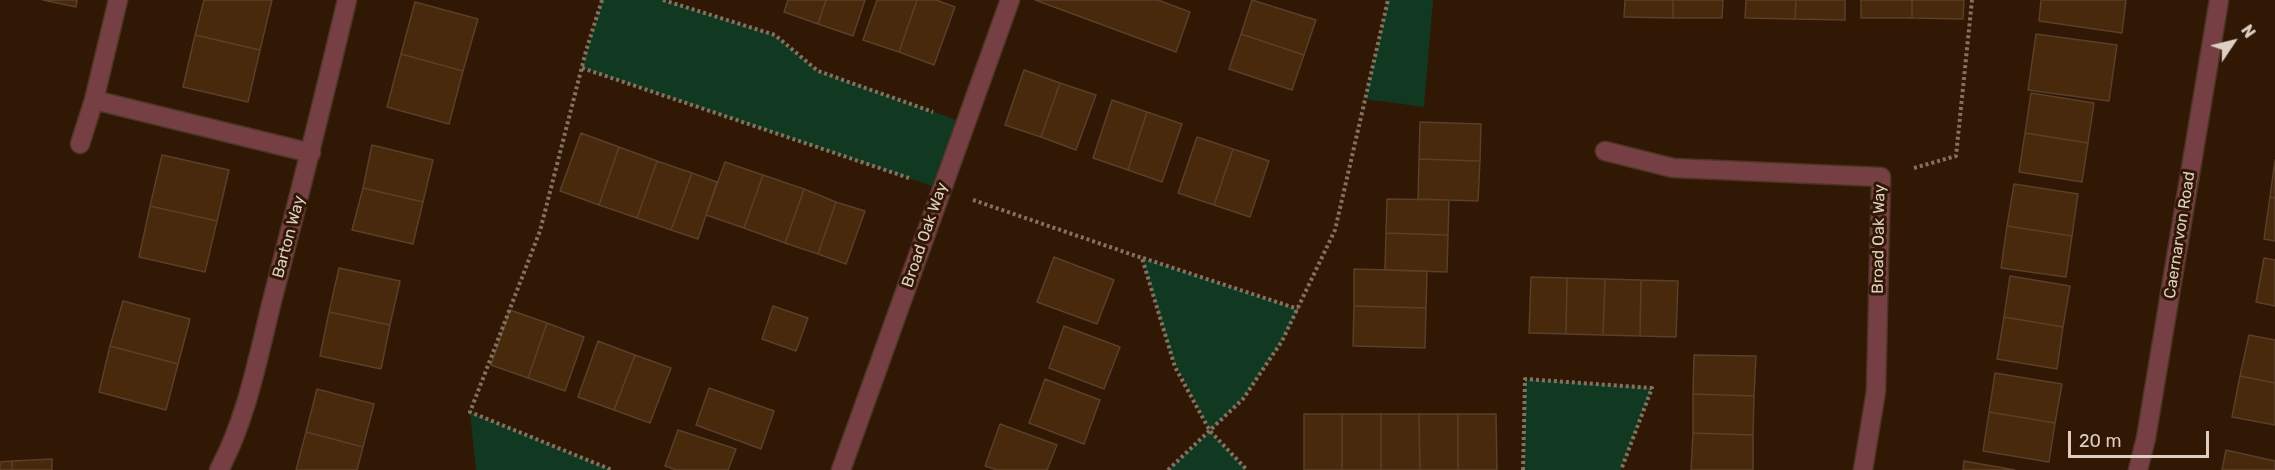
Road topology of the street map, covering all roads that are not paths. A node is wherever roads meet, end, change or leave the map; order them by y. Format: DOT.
graph roads {
  1 [pos="118,0"];
  2 [pos="347,0"];
  3 [pos="1010,0"];
  4 [pos="2219,0"];
  5 [pos="94,100"];
  6 [pos="80,144"];
  7 [pos="1605,151"];
  8 [pos="311,153"];
  9 [pos="219,470"];
  10 [pos="841,470"];
  11 [pos="1863,470"];
  12 [pos="2138,470"];
  1 -- 5 [label="street"];
  2 -- 8 [label="street, Barton Way"];
  3 -- 10 [label="street, Broad Oak Way"];
  4 -- 12 [label="street, Caernarvon Road"];
  5 -- 6 [label="street"];
  5 -- 8 [label="street"];
  7 -- 11 [label="street, Broad Oak Way"];
  8 -- 9 [label="street, Barton Way"];
}
